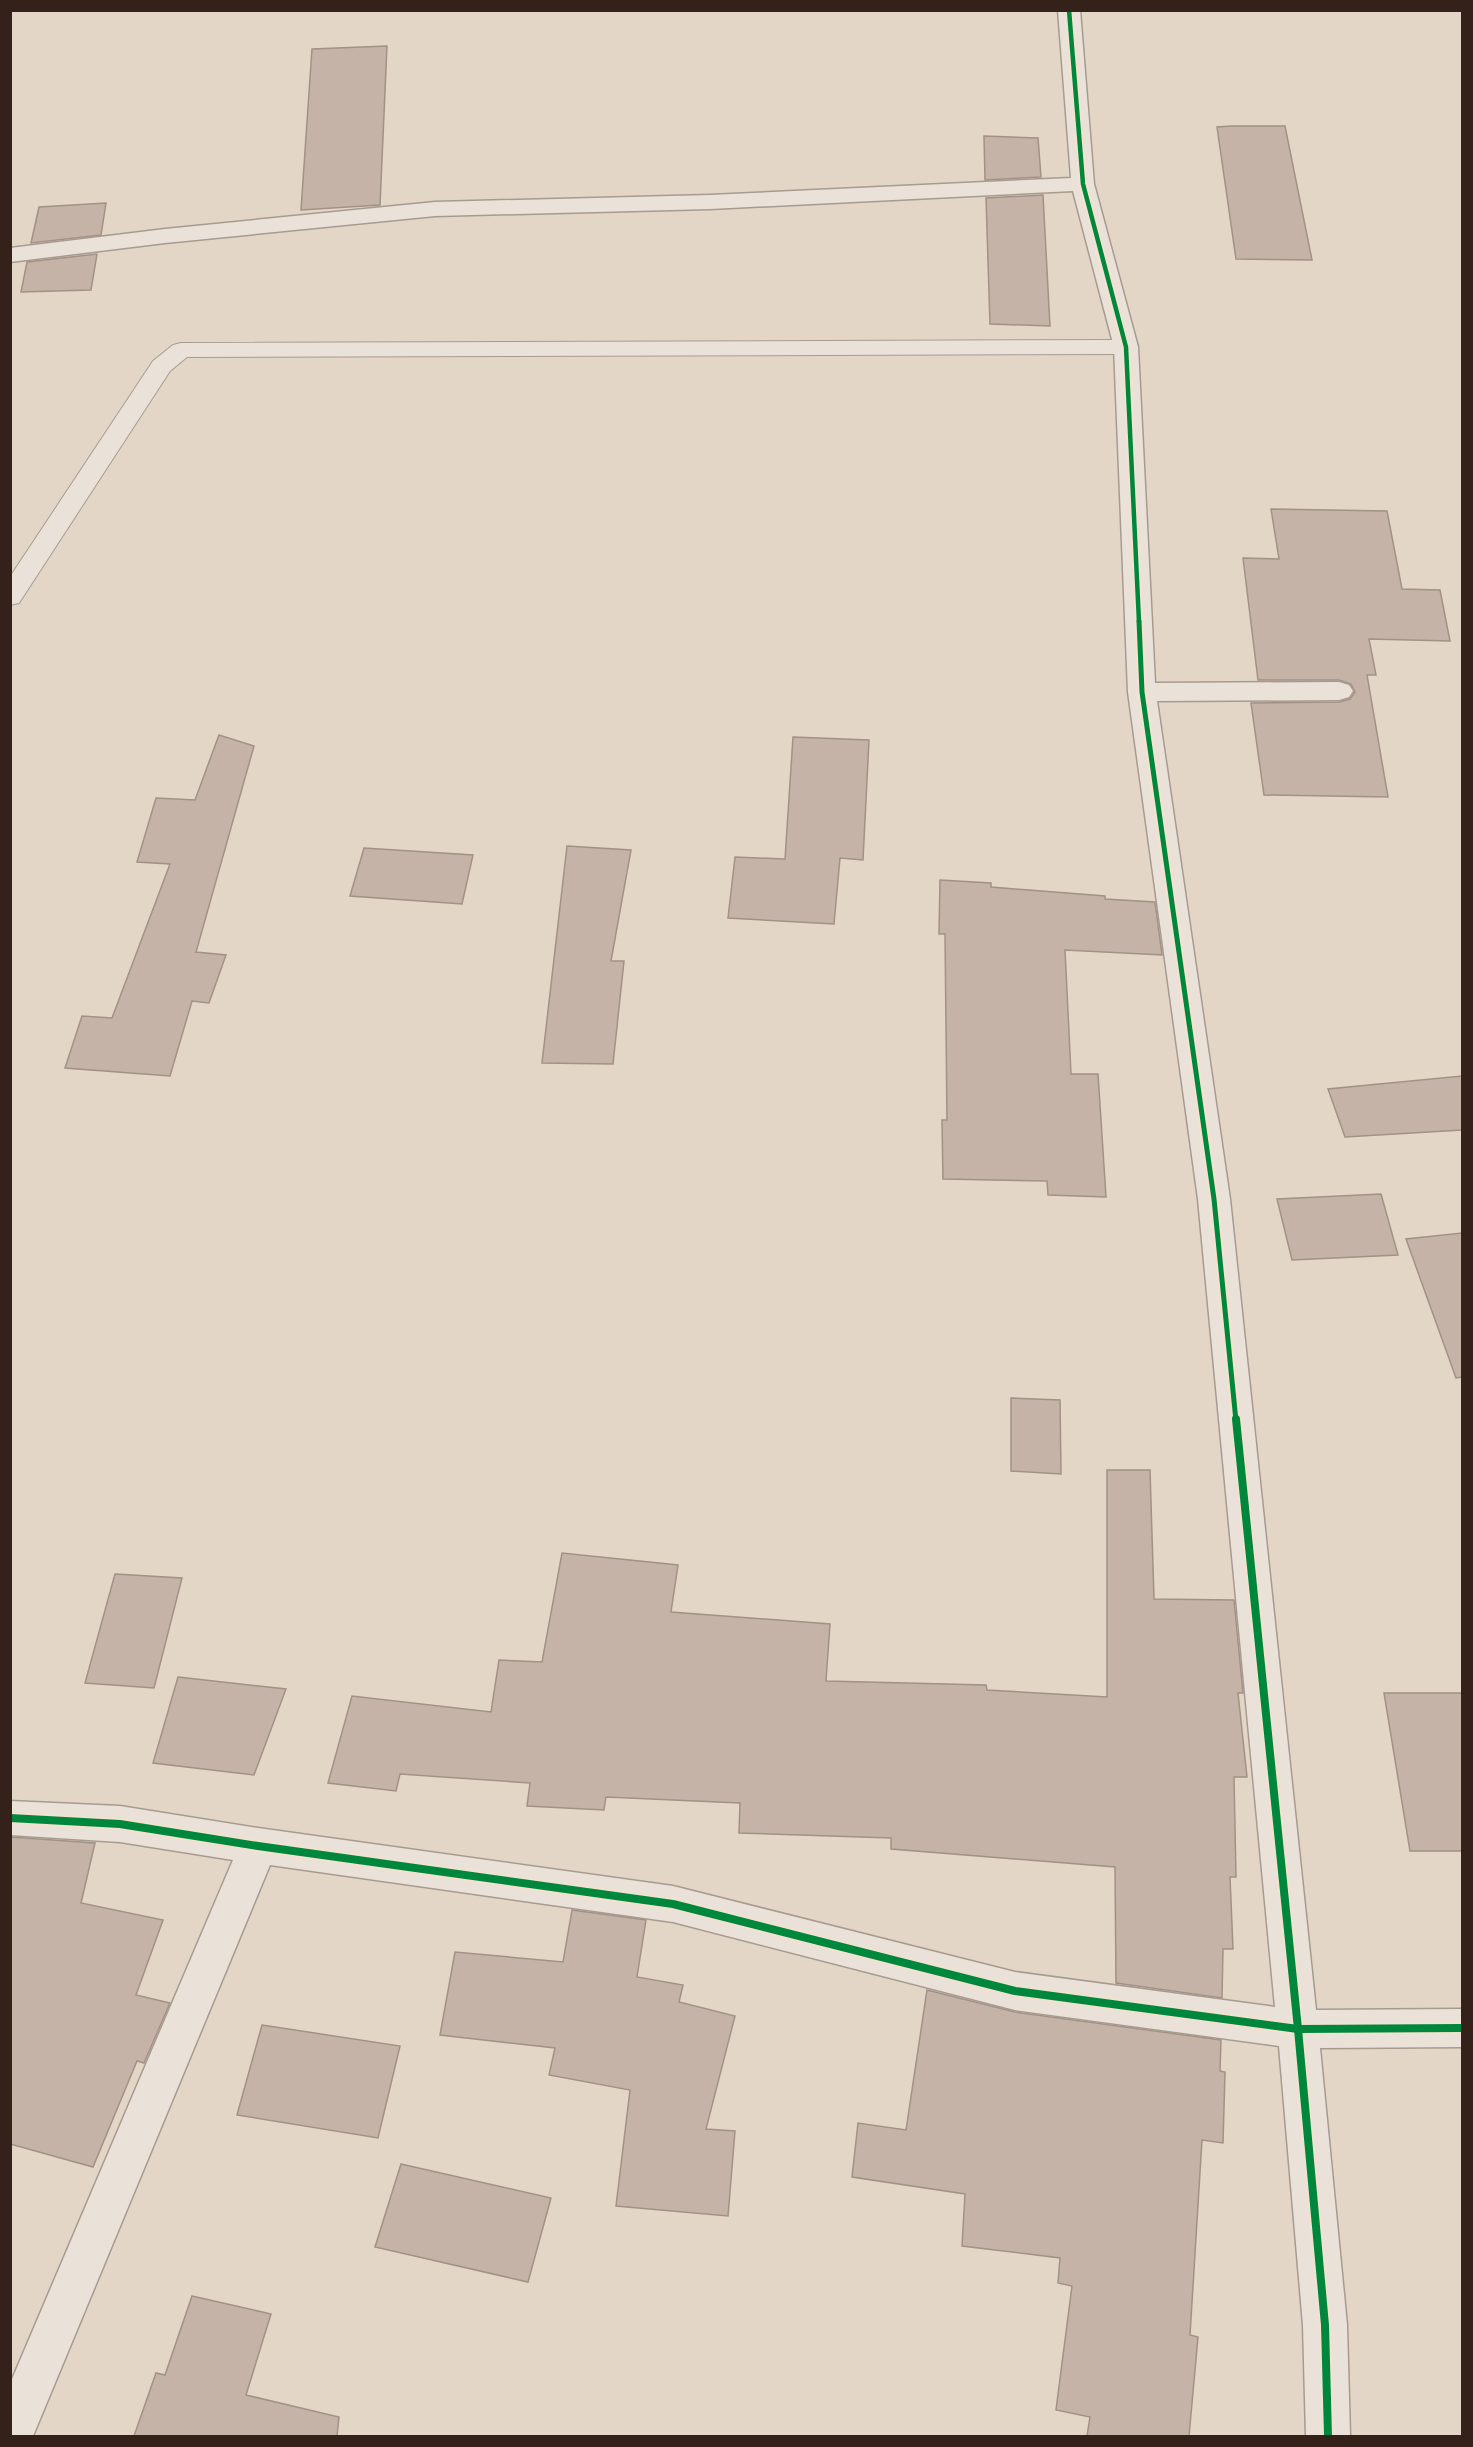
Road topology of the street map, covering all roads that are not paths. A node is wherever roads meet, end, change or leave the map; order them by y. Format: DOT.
graph roads {
  1 [pos="1069,10"];
  2 [pos="1083,184"];
  3 [pos="10,255"];
  4 [pos="1126,347"];
  5 [pos="10,597"];
  6 [pos="1340,691"];
  7 [pos="1142,692"];
  8 [pos="10,1818"];
  9 [pos="258,1846"];
  10 [pos="1462,2028"];
  11 [pos="1298,2029"];
  12 [pos="11,2436"];
  13 [pos="1328,2436"];
  1 -- 2 [label="street"];
  2 -- 3 [label="street"];
  2 -- 4 [label="street"];
  4 -- 5 [label="lane"];
  4 -- 7 [label="street"];
  6 -- 7 [label="street"];
  7 -- 11 [label="street"];
  8 -- 9 [label="street"];
  9 -- 11 [label="street"];
  9 -- 12 [label="street"];
  10 -- 11 [label="street"];
  11 -- 13 [label="street"];
}
